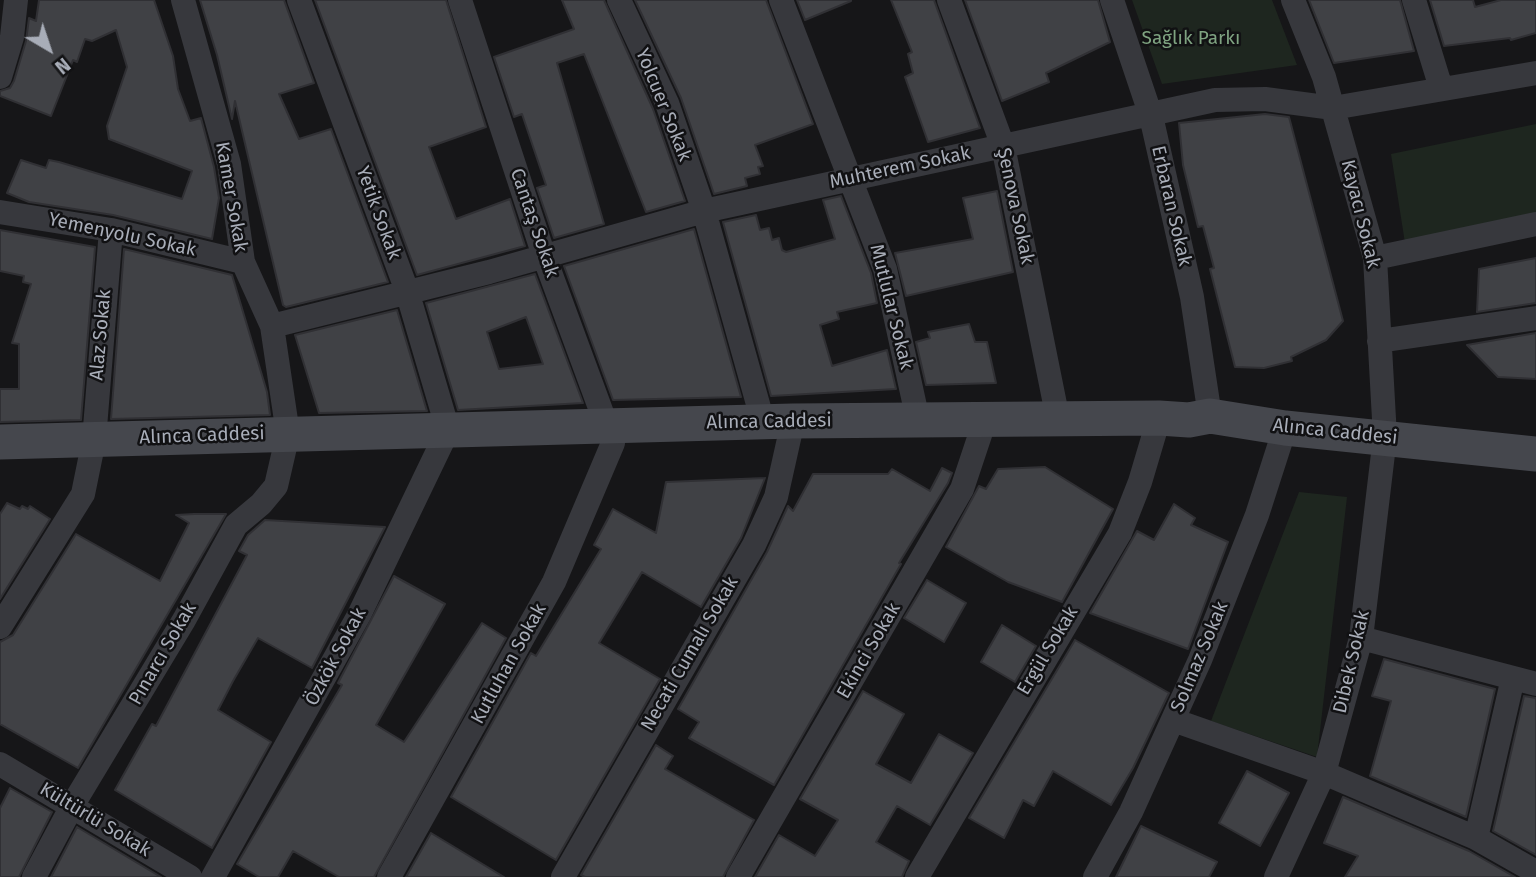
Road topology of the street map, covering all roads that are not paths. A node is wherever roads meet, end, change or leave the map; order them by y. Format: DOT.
graph roads {
  1 [pos="16,0"];
  2 [pos="183,0"];
  3 [pos="299,0"];
  4 [pos="619,0"];
  5 [pos="781,0"];
  6 [pos="949,0"];
  7 [pos="1112,0"];
  8 [pos="1293,0"];
  9 [pos="1414,0"];
  10 [pos="467,2"];
  11 [pos="1536,73"];
  12 [pos="0,77"];
  13 [pos="1441,88"];
  14 [pos="1333,108"];
  15 [pos="1151,116"];
  16 [pos="1003,146"];
  17 [pos="852,177"];
  18 [pos="704,211"];
  19 [pos="0,212"];
  20 [pos="1536,224"];
  21 [pos="111,230"];
  22 [pos="544,256"];
  23 [pos="1375,258"];
  24 [pos="243,262"];
  25 [pos="407,291"];
  26 [pos="1536,318"];
  27 [pos="272,326"];
  28 [pos="1380,341"];
  29 [pos="1210,416"];
  30 [pos="1159,418"];
  31 [pos="985,419"];
  32 [pos="1058,419"];
  33 [pos="918,420"];
  34 [pos="778,421"];
  35 [pos="1285,428"];
  36 [pos="448,430"];
  37 [pos="288,434"];
  38 [pos="610,434"];
  39 [pos="1385,437"];
  40 [pos="94,440"];
  41 [pos="0,442"];
  42 [pos="1536,454"];
  43 [pos="0,627"];
  44 [pos="1360,638"];
  45 [pos="1524,681"];
  46 [pos="1173,720"];
  47 [pos="0,764"];
  48 [pos="1324,773"];
  49 [pos="72,806"];
  50 [pos="1476,838"];
  51 [pos="1536,872"];
  52 [pos="34,877"];
  53 [pos="190,877"];
  54 [pos="212,877"];
  55 [pos="389,877"];
  56 [pos="563,877"];
  57 [pos="738,877"];
  58 [pos="917,877"];
  59 [pos="1094,877"];
  60 [pos="1276,877"];
  1 -- 12 [label="street"];
  2 -- 24 [label="street, Kamer Sokak"];
  3 -- 25 [label="street, Yetik Sokak"];
  4 -- 18 [label="street, Yolcuer Sokak"];
  5 -- 17 [label="street, Mutlular Sokak"];
  6 -- 16 [label="street, Şenova Sokak"];
  7 -- 15 [label="street, Erbaran Sokak"];
  8 -- 14 [label="street, Kayacı Sokak"];
  9 -- 13 [label="street"];
  10 -- 22 [label="street, Cantaş Sokak"];
  11 -- 13 [label="street, Muhterem Sokak"];
  13 -- 14 [label="street, Muhterem Sokak"];
  14 -- 15 [label="street, Muhterem Sokak"];
  14 -- 23 [label="street, Kayacı Sokak"];
  15 -- 16 [label="street, Muhterem Sokak"];
  15 -- 29 [label="street, Erbaran Sokak"];
  16 -- 17 [label="street, Muhterem Sokak"];
  16 -- 32 [label="street, Şenova Sokak"];
  17 -- 18 [label="street, Muhterem Sokak"];
  17 -- 33 [label="street, Mutlular Sokak"];
  18 -- 22 [label="street, Muhterem Sokak"];
  18 -- 34 [label="street, Yolcuer Sokak"];
  19 -- 21 [label="street, Yemenyolu Sokak"];
  20 -- 23 [label="street"];
  21 -- 24 [label="street, Yemenyolu Sokak"];
  21 -- 40 [label="street, Alaz Sokak"];
  22 -- 25 [label="street, Muhterem Sokak"];
  22 -- 38 [label="street, Cantaş Sokak"];
  23 -- 28 [label="street, Kayacı Sokak"];
  24 -- 27 [label="street, Kamer Sokak"];
  25 -- 27 [label="street, Muhterem Sokak"];
  25 -- 36 [label="street, Yetik Sokak"];
  26 -- 28 [label="street"];
  27 -- 37 [label="street, Kamer Sokak"];
  28 -- 39 [label="street, Kayacı Sokak"];
  29 -- 30 [label="main road, Alınca Caddesi"];
  29 -- 35 [label="main road, Alınca Caddesi"];
  30 -- 32 [label="main road, Alınca Caddesi"];
  30 -- 58 [label="street, Ergül Sokak"];
  31 -- 32 [label="main road, Alınca Caddesi"];
  31 -- 33 [label="main road, Alınca Caddesi"];
  31 -- 57 [label="street, Ekinci Sokak"];
  33 -- 34 [label="main road, Alınca Caddesi"];
  34 -- 38 [label="main road, Alınca Caddesi"];
  34 -- 56 [label="street, Necati Cumalı Sokak"];
  35 -- 39 [label="main road, Alınca Caddesi"];
  35 -- 46 [label="street, Solmaz Sokak"];
  36 -- 37 [label="main road, Alınca Caddesi"];
  36 -- 38 [label="main road, Alınca Caddesi"];
  36 -- 54 [label="street, Özkök Sokak"];
  37 -- 40 [label="main road, Alınca Caddesi"];
  37 -- 49 [label="street, Pınarcı Sokak"];
  38 -- 55 [label="street, Kutluhan Sokak"];
  39 -- 42 [label="main road, Alınca Caddesi"];
  39 -- 44 [label="street, Dibek Sokak"];
  40 -- 41 [label="main road, Alınca Caddesi"];
  40 -- 43 [label="street, Alaz Sokak"];
  44 -- 45 [label="street"];
  44 -- 48 [label="street, Dibek Sokak"];
  45 -- 50 [label="street"];
  46 -- 48 [label="street"];
  46 -- 59 [label="street, Solmaz Sokak"];
  47 -- 49 [label="street, Kültürlü Sokak"];
  48 -- 50 [label="street"];
  48 -- 60 [label="street, Dibek Sokak"];
  49 -- 52 [label="street, Pınarcı Sokak"];
  49 -- 53 [label="street, Kültürlü Sokak"];
  50 -- 51 [label="street"];
}
